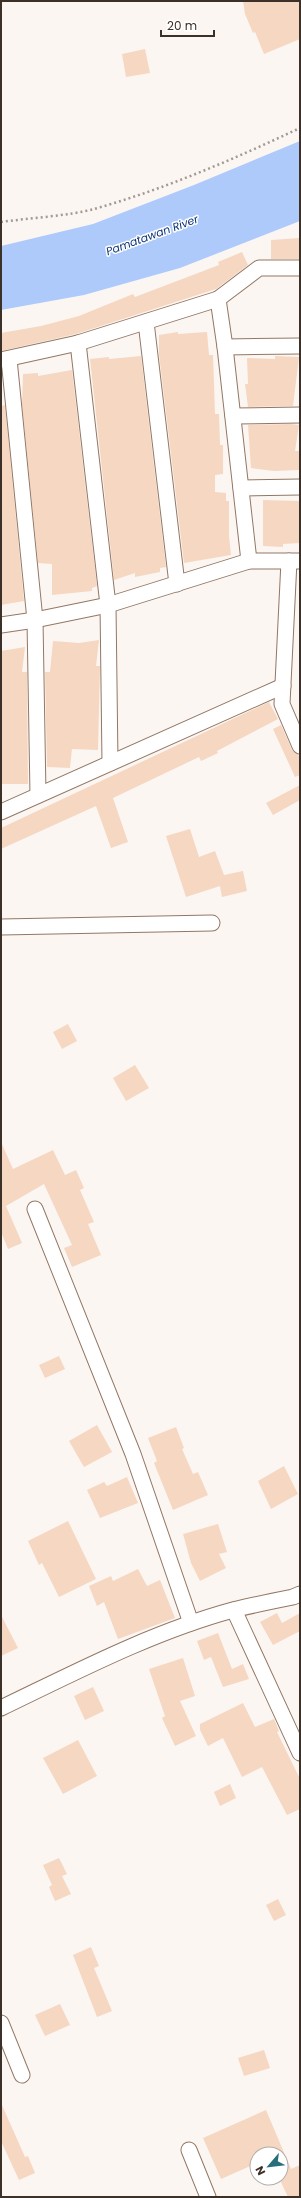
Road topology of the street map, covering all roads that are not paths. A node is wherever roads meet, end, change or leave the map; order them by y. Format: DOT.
graph roads {
  1 [pos="300,268"];
  2 [pos="218,299"];
  3 [pos="146,322"];
  4 [pos="78,343"];
  5 [pos="225,346"];
  6 [pos="300,346"];
  7 [pos="5,360"];
  8 [pos="300,415"];
  9 [pos="233,416"];
  10 [pos="300,487"];
  11 [pos="241,488"];
  12 [pos="295,561"];
  13 [pos="249,562"];
  14 [pos="177,584"];
  15 [pos="108,605"];
  16 [pos="35,620"];
  17 [pos="1,625"];
  18 [pos="283,686"];
  19 [pos="294,713"];
  20 [pos="300,746"];
  21 [pos="110,763"];
  22 [pos="38,795"];
  23 [pos="1,812"];
  24 [pos="212,923"];
  25 [pos="1,927"];
  26 [pos="35,1209"];
  27 [pos="300,1594"];
  28 [pos="234,1610"];
  29 [pos="191,1623"];
  30 [pos="1,1708"];
  31 [pos="300,1753"];
  32 [pos="1,2023"];
  33 [pos="22,2075"];
  34 [pos="189,2150"];
  35 [pos="208,2197"];
  1 -- 2 [label="street"];
  2 -- 3 [label="street"];
  2 -- 5 [label="street"];
  3 -- 4 [label="street"];
  3 -- 14 [label="street"];
  4 -- 7 [label="street"];
  4 -- 15 [label="street"];
  5 -- 6 [label="street"];
  5 -- 9 [label="street"];
  7 -- 16 [label="street"];
  8 -- 9 [label="street"];
  9 -- 11 [label="street"];
  10 -- 11 [label="street"];
  11 -- 13 [label="street"];
  12 -- 13 [label="street"];
  12 -- 18 [label="street"];
  13 -- 14 [label="street"];
  14 -- 15 [label="street"];
  15 -- 16 [label="street"];
  15 -- 21 [label="street"];
  16 -- 17 [label="street"];
  16 -- 22 [label="street"];
  18 -- 19 [label="street"];
  18 -- 21 [label="street"];
  19 -- 20 [label="street"];
  21 -- 22 [label="street"];
  22 -- 23 [label="street"];
  24 -- 25 [label="street"];
  26 -- 29 [label="street"];
  27 -- 28 [label="street"];
  28 -- 29 [label="street"];
  28 -- 31 [label="street"];
  29 -- 30 [label="street"];
  32 -- 33 [label="street"];
  34 -- 35 [label="street"];
}
